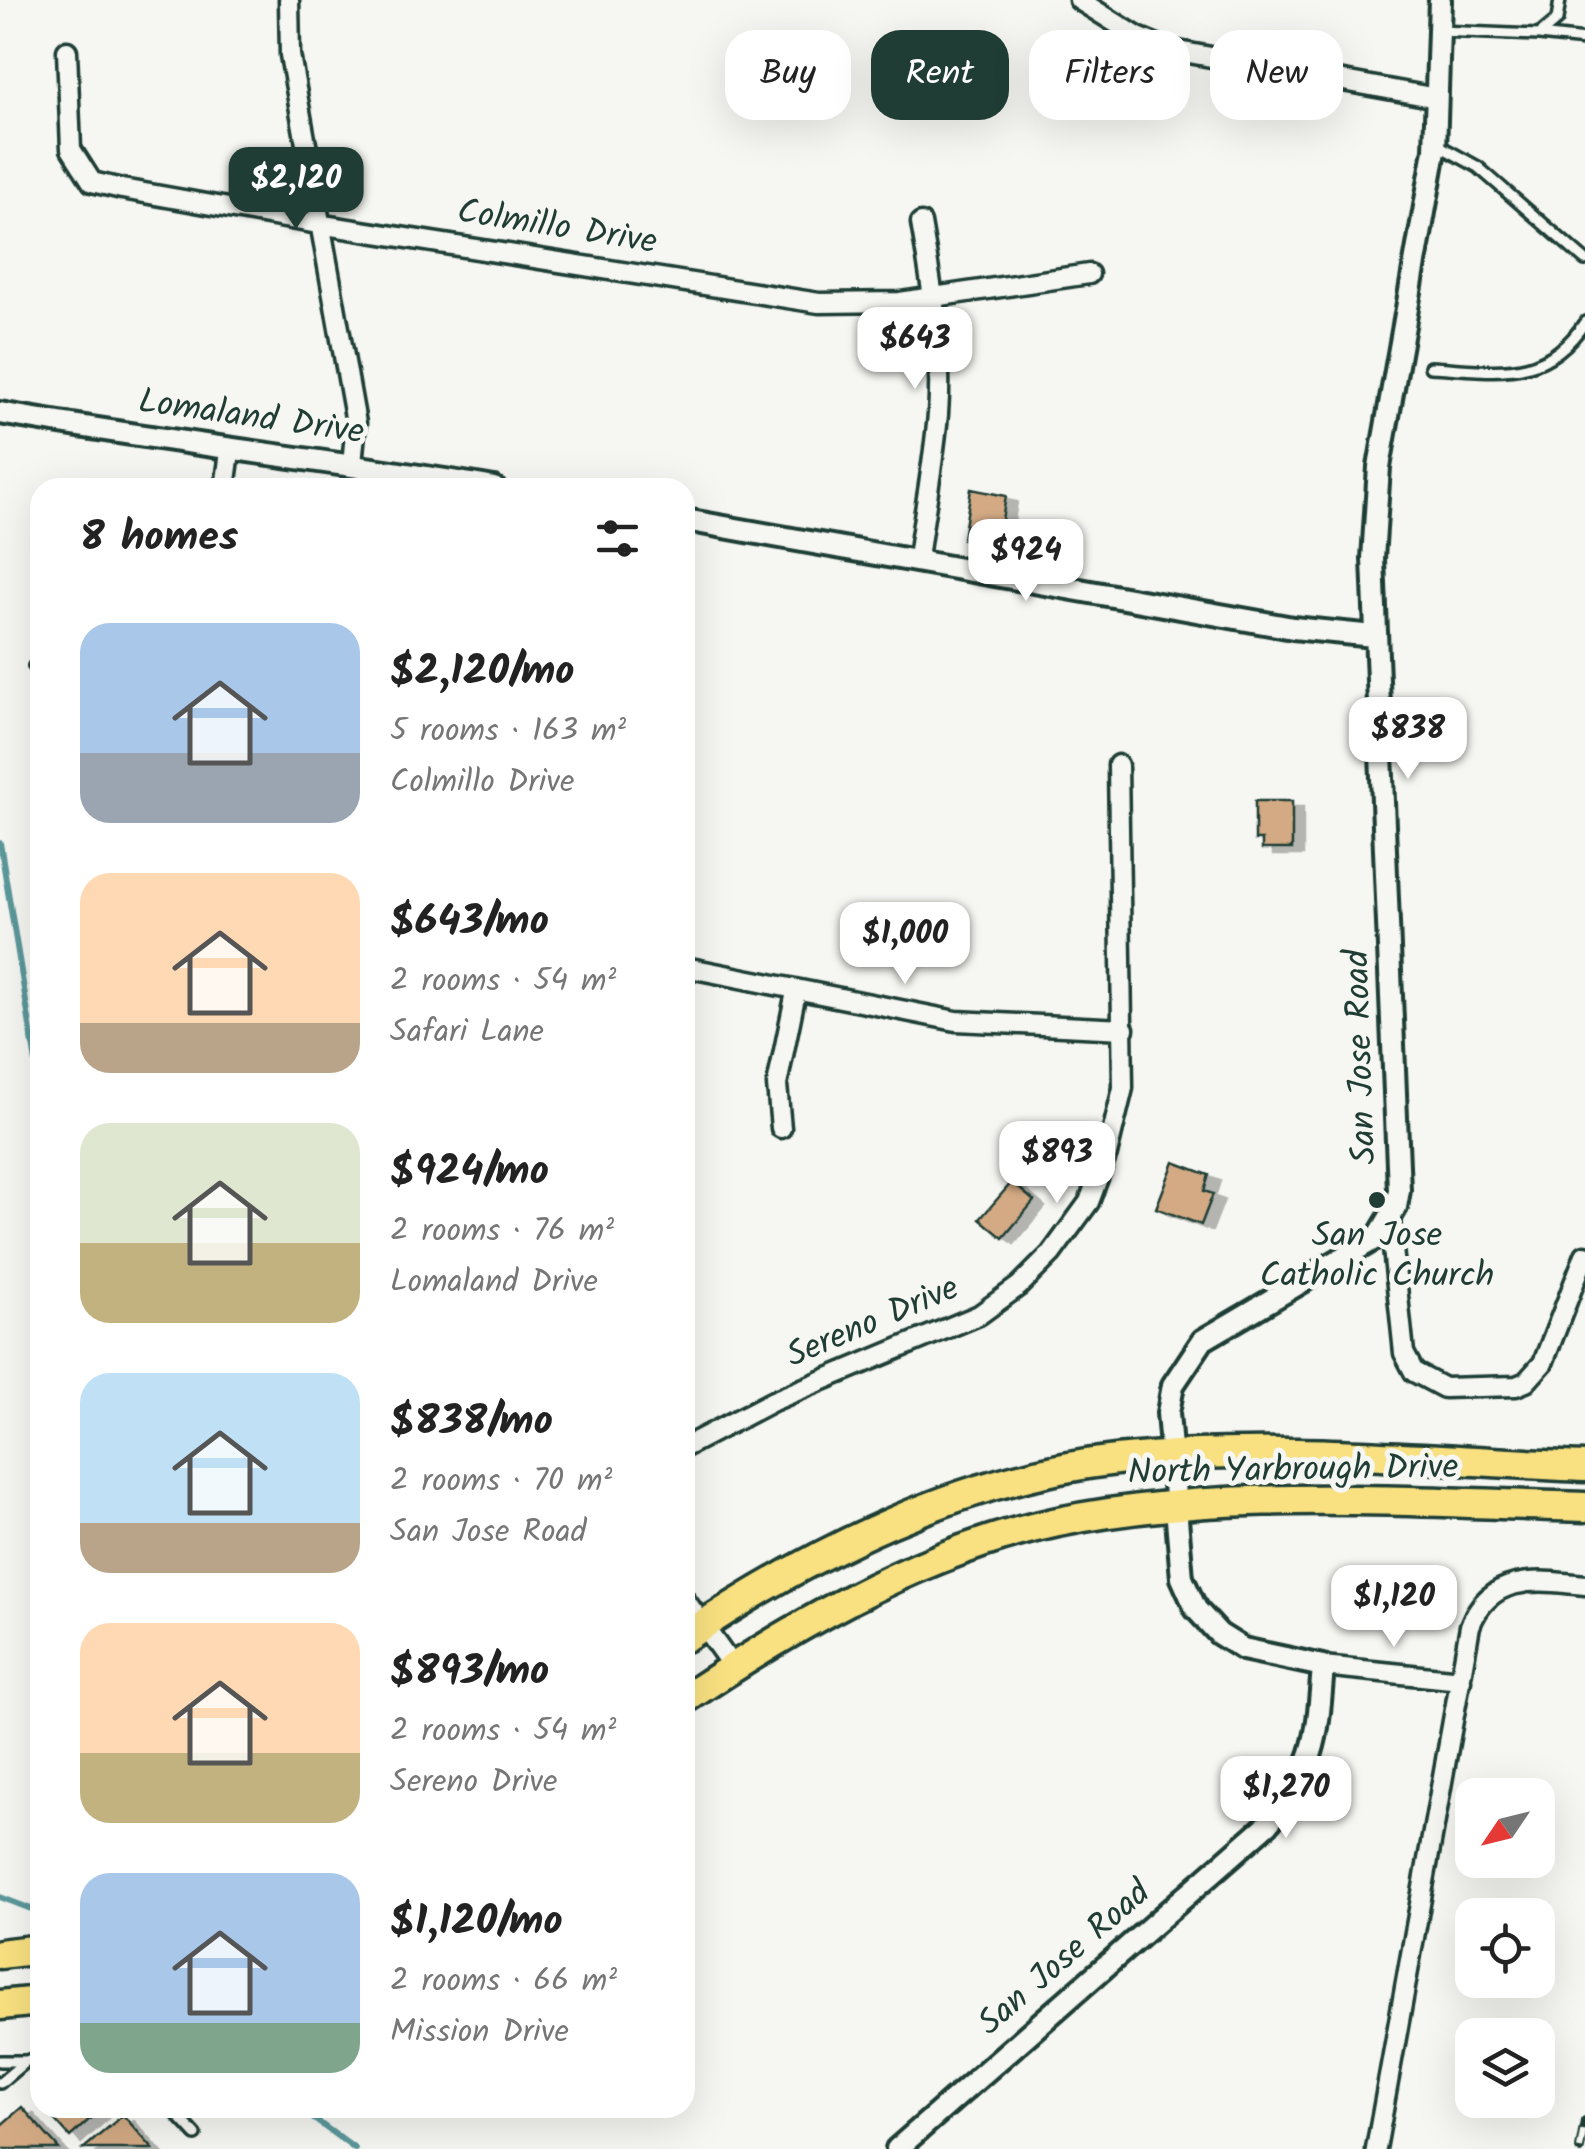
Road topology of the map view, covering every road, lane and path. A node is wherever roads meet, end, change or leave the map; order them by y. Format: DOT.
graph roads {
  1 [pos="288,0"];
  2 [pos="1078,0"];
  3 [pos="1440,0"];
  4 [pos="1560,0"];
  5 [pos="1439,31"];
  6 [pos="1539,35"];
  7 [pos="1585,40"];
  8 [pos="67,51"];
  9 [pos="1437,98"];
  10 [pos="1436,144"];
  11 [pos="920,223"];
  12 [pos="318,224"];
  13 [pos="1585,260"];
  14 [pos="1089,274"];
  15 [pos="934,296"];
  16 [pos="1585,322"];
  17 [pos="1430,367"];
  18 [pos="0,412"];
  19 [pos="230,452"];
  20 [pos="352,464"];
  21 [pos="226,478"];
  22 [pos="435,478"];
  23 [pos="695,522"];
  24 [pos="918,559"];
  25 [pos="1374,636"];
  26 [pos="1118,765"];
  27 [pos="695,970"];
  28 [pos="796,992"];
  29 [pos="1124,1029"];
  30 [pos="781,1128"];
  31 [pos="1390,1220"];
  32 [pos="1585,1255"];
  33 [pos="695,1442"];
  34 [pos="1170,1455"];
  35 [pos="1585,1466"];
  36 [pos="1174,1506"];
  37 [pos="1585,1507"];
  38 [pos="1585,1585"];
  39 [pos="695,1630"];
  40 [pos="695,1633"];
  41 [pos="1323,1666"];
  42 [pos="732,1667"];
  43 [pos="1461,1680"];
  44 [pos="695,1692"];
  45 [pos="30,1950"];
  46 [pos="0,1954"];
  47 [pos="30,2002"];
  48 [pos="0,2005"];
  49 [pos="30,2060"];
  50 [pos="0,2061"];
  51 [pos="26,2061"];
  52 [pos="0,2083"];
  53 [pos="180,2118"];
  54 [pos="196,2135"];
  55 [pos="897,2149"];
  56 [pos="1376,2149"];
  1 -- 12 [label="street"];
  2 -- 9 [label="street"];
  3 -- 5 [label="street, San Jose Road"];
  4 -- 6 [label="lane"];
  5 -- 6 [label="lane"];
  5 -- 9 [label="street, San Jose Road"];
  6 -- 7 [label="lane"];
  8 -- 12 [label="street, Colmillo Drive"];
  9 -- 10 [label="street, San Jose Road"];
  10 -- 13 [label="lane"];
  10 -- 25 [label="street, San Jose Road"];
  11 -- 15 [label="street"];
  12 -- 15 [label="street, Colmillo Drive"];
  12 -- 20 [label="street"];
  14 -- 15 [label="street, Colmillo Drive"];
  15 -- 24 [label="street"];
  16 -- 17 [label="lane"];
  18 -- 19 [label="street, Lomaland Drive"];
  19 -- 20 [label="street, Lomaland Drive"];
  19 -- 21 [label="street"];
  20 -- 22 [label="street, Lomaland Drive"];
  23 -- 24 [label="street"];
  24 -- 25 [label="street"];
  25 -- 31 [label="street, San Jose Road"];
  26 -- 29 [label="street, Sereno Drive"];
  27 -- 28 [label="street"];
  28 -- 29 [label="street"];
  28 -- 30 [label="street"];
  29 -- 33 [label="street, Sereno Drive"];
  31 -- 32 [label="street"];
  31 -- 34 [label="street"];
  34 -- 35 [label="main road, North Yarbrough Drive"];
  34 -- 36 [label="street"];
  34 -- 39 [label="main road, North Yarbrough Drive"];
  36 -- 37 [label="main road, North Yarbrough Drive"];
  36 -- 41 [label="street"];
  36 -- 42 [label="main road, North Yarbrough Drive"];
  38 -- 43 [label="street"];
  40 -- 42 [label="street"];
  41 -- 43 [label="street"];
  41 -- 55 [label="street, San Jose Road"];
  42 -- 44 [label="main road, North Yarbrough Drive"];
  43 -- 56 [label="street"];
  45 -- 46 [label="main road"];
  47 -- 48 [label="main road"];
  49 -- 51 [label="lane"];
  50 -- 51 [label="lane"];
  51 -- 52 [label="lane"];
  53 -- 54 [label="lane"];
}
